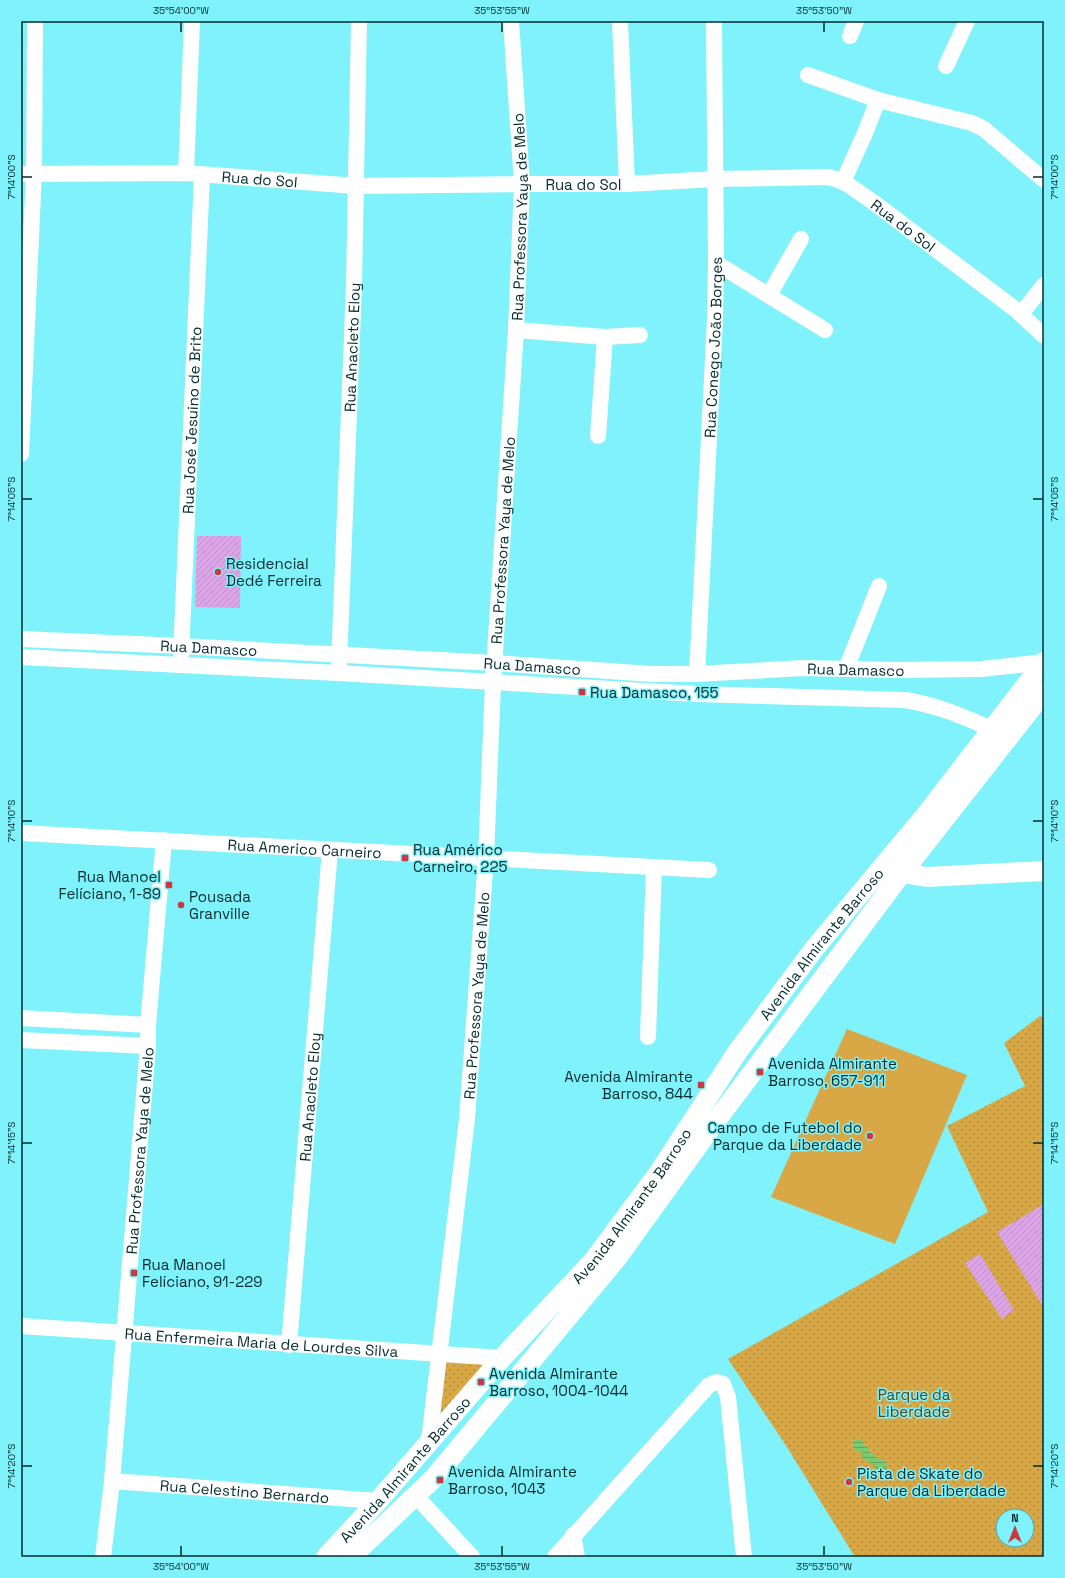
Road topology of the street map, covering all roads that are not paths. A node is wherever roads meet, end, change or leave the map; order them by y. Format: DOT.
graph roads {
  1 [pos="35,21"];
  2 [pos="192,21"];
  3 [pos="359,21"];
  4 [pos="512,21"];
  5 [pos="620,21"];
  6 [pos="714,21"];
  7 [pos="856,21"];
  8 [pos="967,21"];
  9 [pos="850,36"];
  10 [pos="946,66"];
  11 [pos="808,75"];
  12 [pos="878,100"];
  13 [pos="27,173"];
  14 [pos="186,173"];
  15 [pos="202,176"];
  16 [pos="715,179"];
  17 [pos="1044,180"];
  18 [pos="843,182"];
  19 [pos="522,184"];
  20 [pos="627,184"];
  21 [pos="356,186"];
  22 [pos="801,239"];
  23 [pos="716,263"];
  24 [pos="1044,285"];
  25 [pos="769,295"];
  26 [pos="1021,314"];
  27 [pos="516,330"];
  28 [pos="825,330"];
  29 [pos="640,335"];
  30 [pos="1044,336"];
  31 [pos="605,337"];
  32 [pos="598,436"];
  33 [pos="21,454"];
  34 [pos="878,586"];
  35 [pos="21,639"];
  36 [pos="181,646"];
  37 [pos="340,655"];
  38 [pos="21,657"];
  39 [pos="1044,662"];
  40 [pos="495,663"];
  41 [pos="180,665"];
  42 [pos="846,669"];
  43 [pos="338,673"];
  44 [pos="697,674"];
  45 [pos="493,683"];
  46 [pos="1044,692"];
  47 [pos="991,729"];
  48 [pos="21,832"];
  49 [pos="164,840"];
  50 [pos="898,847"];
  51 [pos="330,850"];
  52 [pos="486,858"];
  53 [pos="654,867"];
  54 [pos="709,870"];
  55 [pos="1044,870"];
  56 [pos="902,873"];
  57 [pos="21,1018"];
  58 [pos="148,1025"];
  59 [pos="648,1037"];
  60 [pos="21,1040"];
  61 [pos="148,1046"];
  62 [pos="21,1326"];
  63 [pos="124,1334"];
  64 [pos="289,1345"];
  65 [pos="439,1354"];
  66 [pos="502,1358"];
  67 [pos="429,1441"];
  68 [pos="112,1481"];
  69 [pos="415,1495"];
  70 [pos="378,1501"];
  71 [pos="573,1535"];
  72 [pos="103,1557"];
  73 [pos="326,1557"];
  74 [pos="351,1557"];
  75 [pos="472,1557"];
  76 [pos="555,1557"];
  77 [pos="577,1557"];
  78 [pos="744,1557"];
  1 -- 13 [label="street"];
  2 -- 14 [label="street"];
  3 -- 21 [label="street, Rua Anacleto Eloy"];
  4 -- 19 [label="street, Rua Professora Yaya de Melo"];
  5 -- 20 [label="street"];
  6 -- 16 [label="street, Rua Conego João Borges"];
  7 -- 9 [label="street"];
  8 -- 10 [label="street"];
  11 -- 12 [label="street"];
  12 -- 17 [label="street"];
  12 -- 18 [label="street"];
  13 -- 14 [label="street, Rua do Sol"];
  13 -- 33 [label="street"];
  14 -- 15 [label="street, Rua do Sol"];
  15 -- 21 [label="street, Rua do Sol"];
  15 -- 36 [label="street, Rua José Jesuino de Brito"];
  16 -- 18 [label="street, Rua do Sol"];
  16 -- 20 [label="street, Rua do Sol"];
  16 -- 23 [label="street, Rua Conego João Borges"];
  18 -- 26 [label="street, Rua do Sol"];
  19 -- 20 [label="street, Rua do Sol"];
  19 -- 21 [label="street, Rua do Sol"];
  19 -- 27 [label="street, Rua Professora Yaya de Melo"];
  21 -- 37 [label="street, Rua Anacleto Eloy"];
  22 -- 25 [label="street"];
  23 -- 25 [label="street"];
  23 -- 44 [label="street, Rua Conego João Borges"];
  24 -- 26 [label="street"];
  25 -- 28 [label="street"];
  26 -- 30 [label="street, Rua do Sol"];
  27 -- 31 [label="street"];
  27 -- 40 [label="street, Rua Professora Yaya de Melo"];
  29 -- 31 [label="street"];
  31 -- 32 [label="street"];
  34 -- 42 [label="street"];
  35 -- 36 [label="street, Rua Damasco"];
  36 -- 37 [label="street, Rua Damasco"];
  36 -- 41 [label="street, Rua José Jesuino de Brito"];
  37 -- 40 [label="street, Rua Damasco"];
  37 -- 43 [label="street, Rua Anacleto Eloy"];
  38 -- 41 [label="street, Rua Damasco"];
  39 -- 42 [label="street, Rua Damasco"];
  39 -- 47 [label="main road, Avenida Almirante Barroso"];
  40 -- 44 [label="street, Rua Damasco"];
  40 -- 45 [label="street, Rua Professora Yaya de Melo"];
  41 -- 43 [label="street, Rua Damasco"];
  42 -- 44 [label="street, Rua Damasco"];
  43 -- 45 [label="street, Rua Damasco"];
  45 -- 47 [label="street, Rua Damasco"];
  45 -- 52 [label="street, Rua Professora Yaya de Melo"];
  46 -- 56 [label="main road, Avenida Almirante Barroso"];
  47 -- 50 [label="main road, Avenida Almirante Barroso"];
  48 -- 49 [label="street, Rua Americo Carneiro"];
  49 -- 51 [label="street, Rua Americo Carneiro"];
  49 -- 58 [label="street, Rua Professora Yaya de Melo"];
  50 -- 56 [label="main road"];
  50 -- 66 [label="main road, Avenida Almirante Barroso"];
  51 -- 52 [label="street, Rua Americo Carneiro"];
  51 -- 64 [label="street, Rua Anacleto Eloy"];
  52 -- 53 [label="street, Rua Americo Carneiro"];
  52 -- 65 [label="street, Rua Professora Yaya de Melo"];
  53 -- 54 [label="street, Rua Americo Carneiro"];
  53 -- 59 [label="street"];
  55 -- 56 [label="main road"];
  56 -- 69 [label="main road, Avenida Almirante Barroso"];
  57 -- 58 [label="street"];
  58 -- 61 [label="street, Rua Professora Yaya de Melo"];
  60 -- 61 [label="street"];
  61 -- 63 [label="street, Rua Professora Yaya de Melo"];
  62 -- 63 [label="street, Rua Enfermeira Maria de Lourdes Silva"];
  63 -- 64 [label="street, Rua Enfermeira Maria de Lourdes Silva"];
  63 -- 68 [label="street, Rua Professora Yaya de Melo"];
  64 -- 65 [label="street, Rua Enfermeira Maria de Lourdes Silva"];
  65 -- 66 [label="street, Rua Enfermeira Maria de Lourdes Silva"];
  65 -- 67 [label="street, Rua Professora Yaya de Melo"];
  66 -- 67 [label="main road, Avenida Almirante Barroso"];
  67 -- 70 [label="main road, Avenida Almirante Barroso"];
  68 -- 70 [label="street, Rua Celestino Bernardo"];
  68 -- 72 [label="street, Rua Professora Yaya de Melo"];
  69 -- 74 [label="main road, Avenida Almirante Barroso"];
  69 -- 75 [label="street"];
  70 -- 73 [label="main road, Avenida Almirante Barroso"];
  71 -- 76 [label="street"];
  71 -- 77 [label="street"];
  71 -- 78 [label="street"];
}
